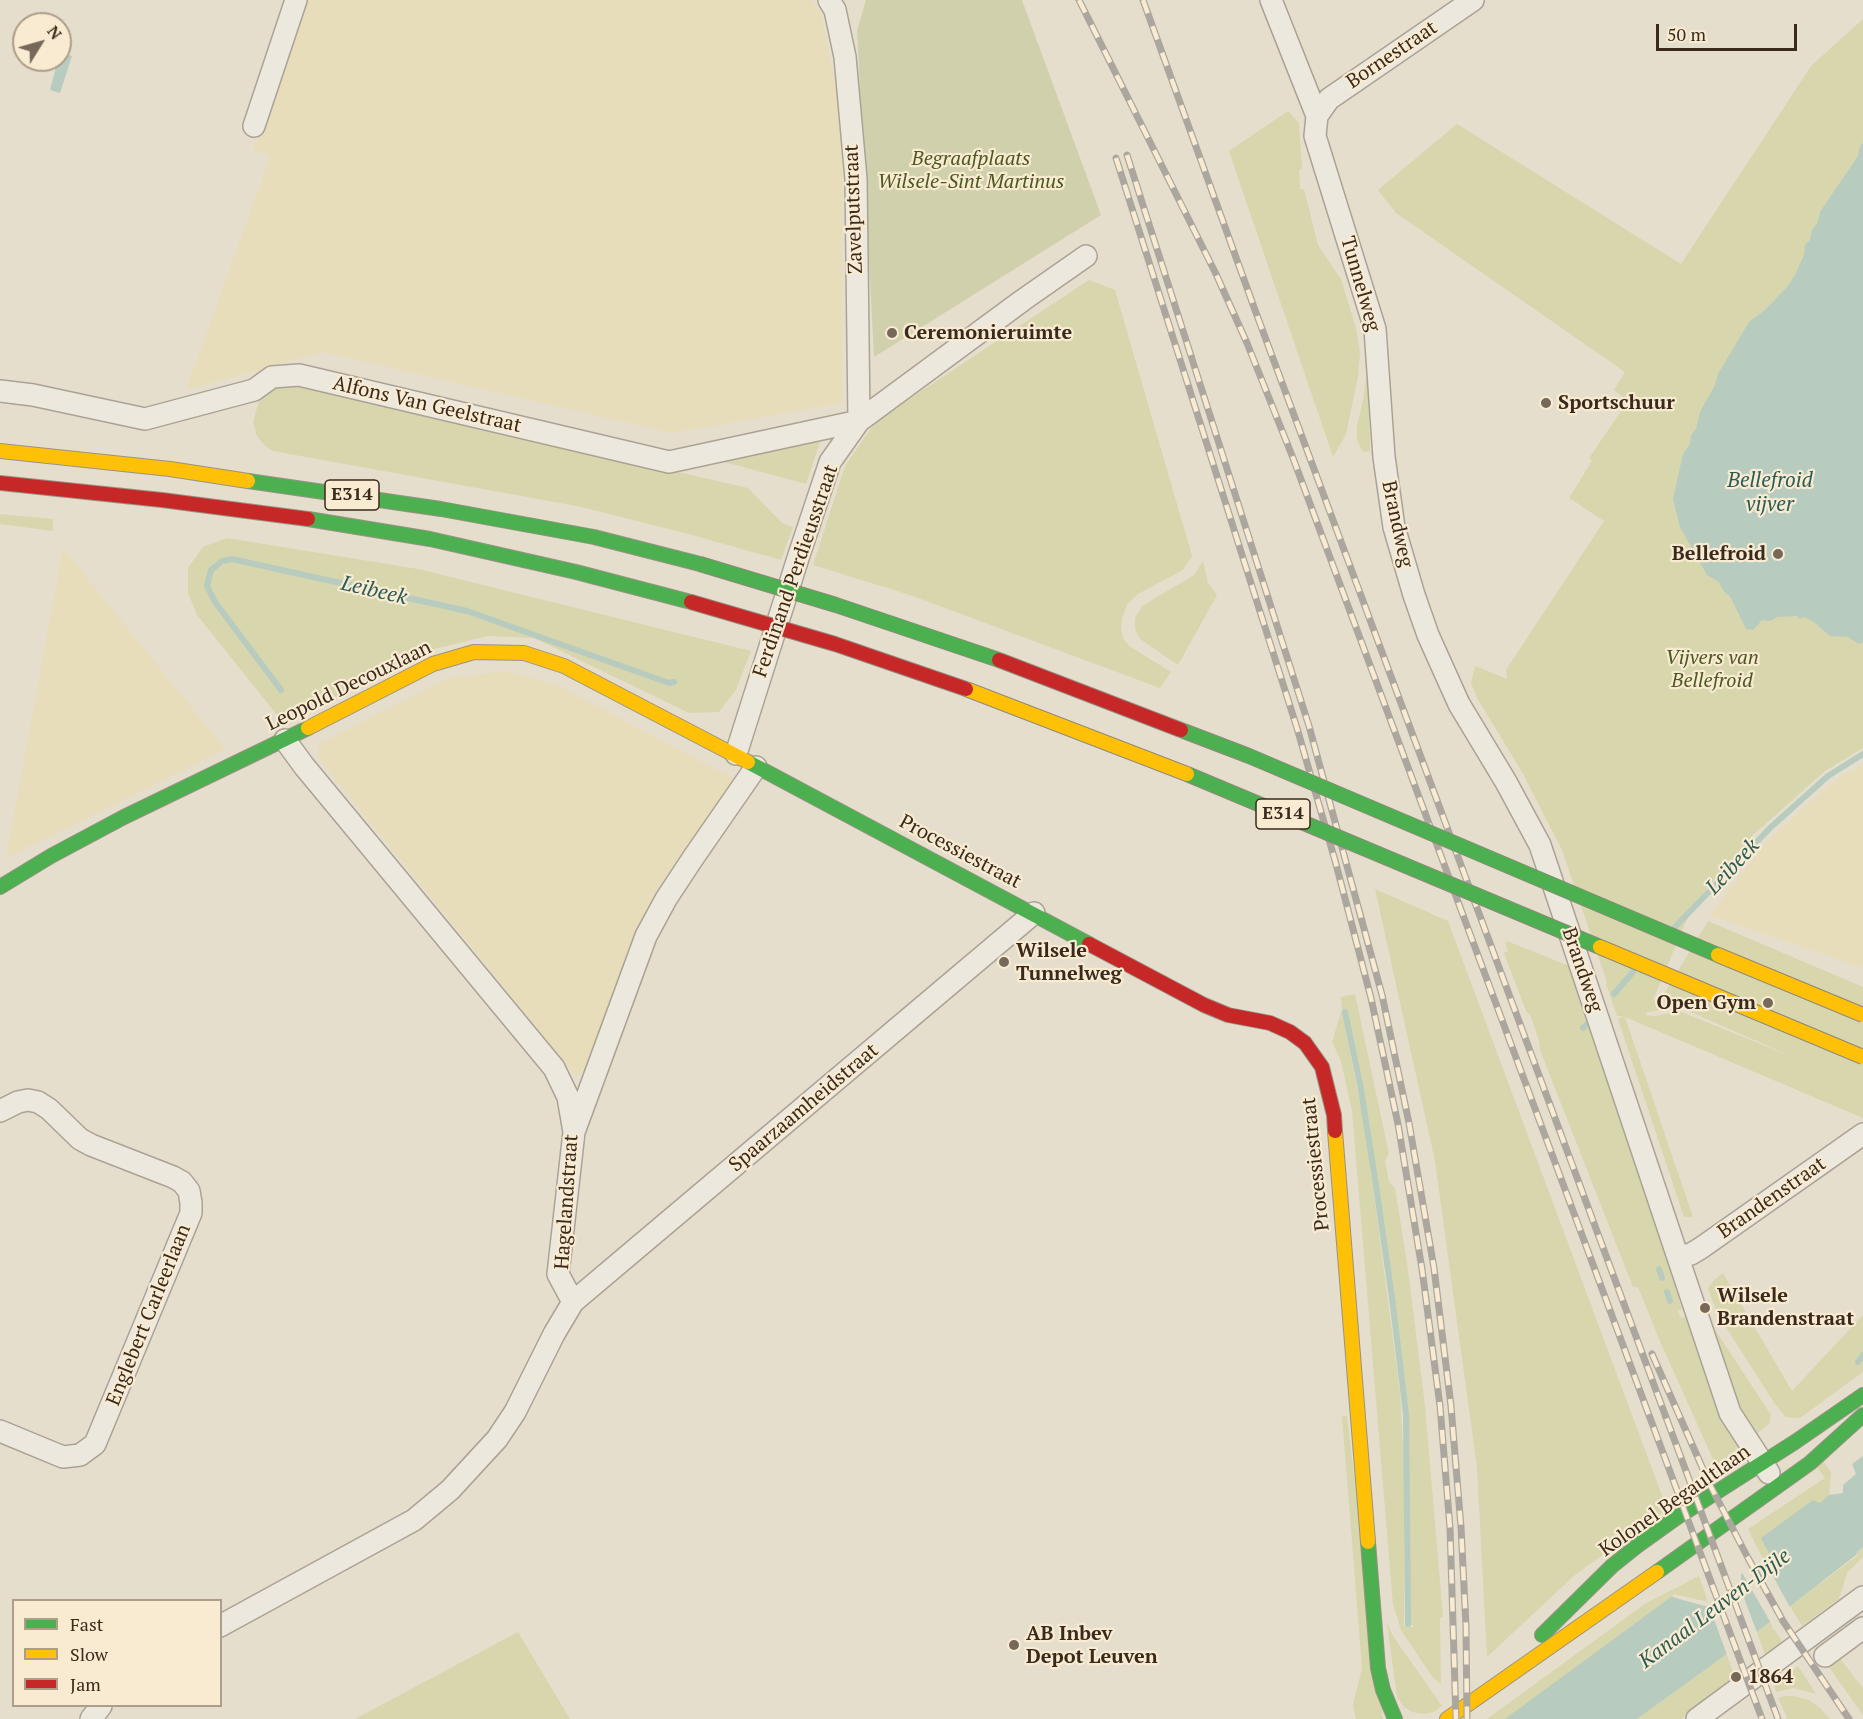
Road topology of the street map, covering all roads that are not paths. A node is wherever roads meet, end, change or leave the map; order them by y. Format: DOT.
graph roads {
  1 [pos="296,0"];
  2 [pos="1271,0"];
  3 [pos="1473,0"];
  4 [pos="835,3"];
  5 [pos="1317,116"];
  6 [pos="254,126"];
  7 [pos="1086,256"];
  8 [pos="0,391"];
  9 [pos="859,421"];
  10 [pos="0,451"];
  11 [pos="1384,456"];
  12 [pos="0,483"];
  13 [pos="285,740"];
  14 [pos="736,754"];
  15 [pos="756,767"];
  16 [pos="0,887"];
  17 [pos="1034,913"];
  18 [pos="1863,1015"];
  19 [pos="1863,1058"];
  20 [pos="0,1111"];
  21 [pos="574,1132"];
  22 [pos="1863,1134"];
  23 [pos="1678,1257"];
  24 [pos="573,1302"];
  25 [pos="1863,1395"];
  26 [pos="1863,1415"];
  27 [pos="0,1431"];
  28 [pos="1762,1464"];
  29 [pos="1777,1486"];
  30 [pos="1863,1597"];
  31 [pos="222,1625"];
  32 [pos="1863,1628"];
  33 [pos="1825,1656"];
  34 [pos="1499,1681"];
  35 [pos="100,1707"];
  36 [pos="91,1719"];
  37 [pos="1395,1719"];
  38 [pos="1447,1719"];
  39 [pos="1696,1719"];
  1 -- 6 [label="street"];
  2 -- 5 [label="street"];
  3 -- 5 [label="street, Bornestraat"];
  4 -- 9 [label="street, Zavelputstraat"];
  5 -- 11 [label="street, Tunnelweg"];
  7 -- 9 [label="street, Ferdinand Perdieusstraat"];
  8 -- 9 [label="street, Alfons Van Geelstraat"];
  9 -- 14 [label="street, Ferdinand Perdieusstraat"];
  10 -- 18 [label="main road, E314, bridge"];
  11 -- 23 [label="street, Brandweg"];
  12 -- 19 [label="main road, E314, bridge"];
  13 -- 14 [label="main road, Leopold Decouxlaan"];
  13 -- 16 [label="main road, Leopold Decouxlaan"];
  13 -- 21 [label="street, Hagelandstraat"];
  14 -- 15 [label="main road, Leopold Decouxlaan"];
  15 -- 17 [label="main road, Processiestraat"];
  15 -- 21 [label="street"];
  17 -- 24 [label="street, Spaarzaamheidstraat"];
  17 -- 37 [label="main road, Processiestraat"];
  20 -- 27 [label="street, Englebert Carleerlaan"];
  21 -- 24 [label="street, Hagelandstraat"];
  22 -- 23 [label="street, Brandenstraat"];
  23 -- 28 [label="street, Brandweg"];
  24 -- 31 [label="street"];
  25 -- 28 [label="main road, Kolonel Begaultlaan"];
  26 -- 29 [label="main road, Kolonel Begaultlaan"];
  28 -- 29 [label="street, Brandweg"];
  28 -- 34 [label="main road, Kolonel Begaultlaan"];
  29 -- 34 [label="main road, Kolonel Begaultlaan"];
  30 -- 39 [label="street"];
  32 -- 33 [label="street"];
  34 -- 38 [label="main road, Kolonel Begaultlaan"];
  35 -- 36 [label="street"];
}
